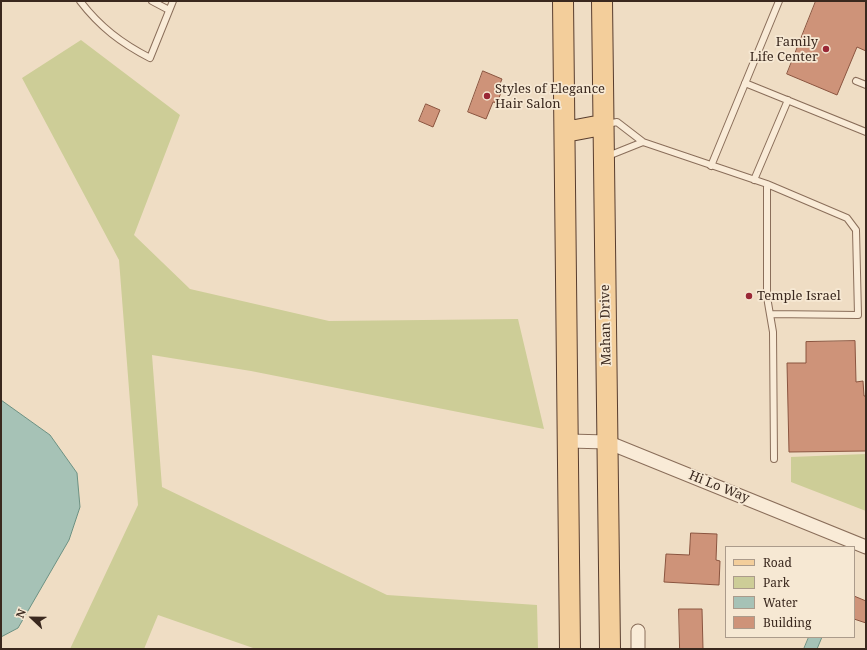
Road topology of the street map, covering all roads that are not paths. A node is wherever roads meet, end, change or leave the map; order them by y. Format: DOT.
graph roads {
  1 [pos="80,1"];
  2 [pos="152,1"];
  3 [pos="173,1"];
  4 [pos="563,1"];
  5 [pos="602,1"];
  6 [pos="778,1"];
  7 [pos="169,10"];
  8 [pos="856,81"];
  9 [pos="745,83"];
  10 [pos="866,85"];
  11 [pos="788,100"];
  12 [pos="602,125"];
  13 [pos="565,132"];
  14 [pos="866,132"];
  15 [pos="643,142"];
  16 [pos="604,158"];
  17 [pos="711,166"];
  18 [pos="754,180"];
  19 [pos="767,184"];
  20 [pos="770,314"];
  21 [pos="568,441"];
  22 [pos="606,442"];
  23 [pos="774,459"];
  24 [pos="866,547"];
  25 [pos="638,632"];
  26 [pos="570,649"];
  27 [pos="610,649"];
  28 [pos="638,649"];
  1 -- 7 [label="lane"];
  2 -- 7 [label="lane"];
  3 -- 7 [label="lane"];
  4 -- 13 [label="main road"];
  5 -- 12 [label="main road, Mahan Drive"];
  6 -- 9 [label="lane"];
  8 -- 10 [label="lane"];
  9 -- 11 [label="lane"];
  9 -- 17 [label="lane"];
  11 -- 14 [label="lane"];
  11 -- 18 [label="lane"];
  12 -- 13 [label="main road"];
  12 -- 15 [label="lane"];
  12 -- 16 [label="main road, Mahan Drive"];
  13 -- 21 [label="main road"];
  15 -- 16 [label="lane"];
  15 -- 17 [label="lane"];
  16 -- 22 [label="main road, Mahan Drive"];
  17 -- 18 [label="lane"];
  18 -- 19 [label="lane"];
  19 -- 20 [label="lane"];
  19 -- 20 [label="lane"];
  20 -- 23 [label="lane"];
  21 -- 22 [label="street, Hi Lo Way"];
  21 -- 26 [label="main road"];
  22 -- 24 [label="street, Hi Lo Way"];
  22 -- 27 [label="main road, Mahan Drive"];
  25 -- 28 [label="street"];
}
